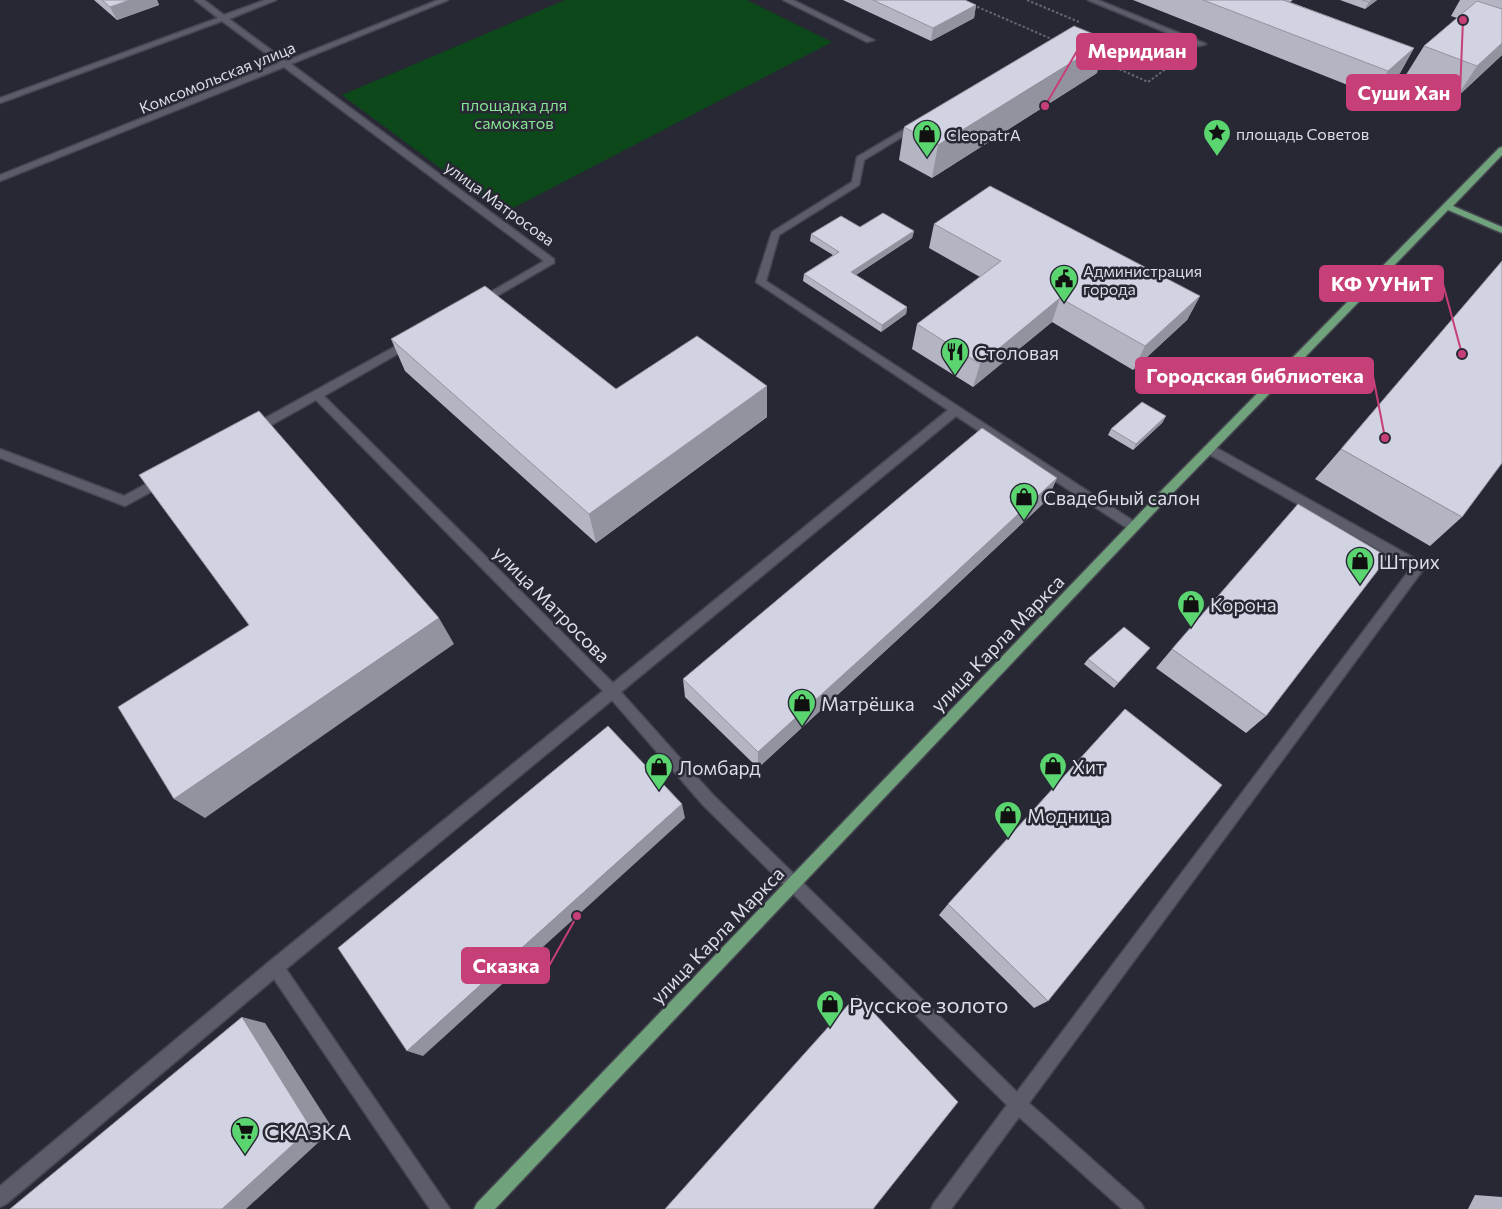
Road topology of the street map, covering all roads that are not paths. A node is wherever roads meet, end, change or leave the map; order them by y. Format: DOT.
graph roads {
  1 [pos="199,0"];
  2 [pos="272,0"];
  3 [pos="444,0"];
  4 [pos="786,0"];
  5 [pos="1092,0"];
  6 [pos="224,18"];
  7 [pos="870,40"];
  8 [pos="1202,44"];
  9 [pos="286,63"];
  10 [pos="0,100"];
  11 [pos="926,120"];
  12 [pos="1502,150"];
  13 [pos="0,178"];
  14 [pos="1448,206"];
  15 [pos="1502,230"];
  16 [pos="473,306"];
  17 [pos="421,335"];
  18 [pos="318,395"];
  19 [pos="956,410"];
  20 [pos="239,438"];
  21 [pos="1209,449"];
  22 [pos="0,453"];
  23 [pos="177,472"];
  24 [pos="1134,527"];
  25 [pos="612,691"];
  26 [pos="793,882"];
  27 [pos="276,967"];
  28 [pos="1018,1104"];
  29 [pos="0,1198"];
  30 [pos="440,1209"];
  31 [pos="483,1209"];
  32 [pos="940,1209"];
  33 [pos="1134,1209"];
  1 -- 6 [label="street"];
  2 -- 6 [label="street"];
  3 -- 9 [label="street, Комсомольская улица"];
  4 -- 7 [label="street"];
  5 -- 8 [label="street"];
  6 -- 9 [label="street"];
  6 -- 10 [label="street"];
  9 -- 13 [label="street, Комсомольская улица"];
  9 -- 16 [label="street, улица Матросова"];
  11 -- 19 [label="street"];
  12 -- 14 [label="main road, улица Карла Маркса"];
  14 -- 15 [label="main road"];
  14 -- 21 [label="main road, улица Карла Маркса"];
  17 -- 18 [label="street"];
  18 -- 20 [label="street"];
  18 -- 25 [label="street, улица Матросова"];
  19 -- 24 [label="street"];
  19 -- 25 [label="street"];
  21 -- 24 [label="main road, улица Карла Маркса"];
  21 -- 28 [label="street"];
  22 -- 23 [label="street"];
  24 -- 26 [label="main road, улица Карла Маркса"];
  25 -- 26 [label="street, улица Матросова"];
  25 -- 27 [label="street"];
  26 -- 28 [label="street, улица Матросова"];
  26 -- 31 [label="main road, улица Карла Маркса"];
  27 -- 29 [label="street"];
  27 -- 30 [label="street"];
  28 -- 32 [label="street"];
  28 -- 33 [label="street, улица Матросова"];
}
